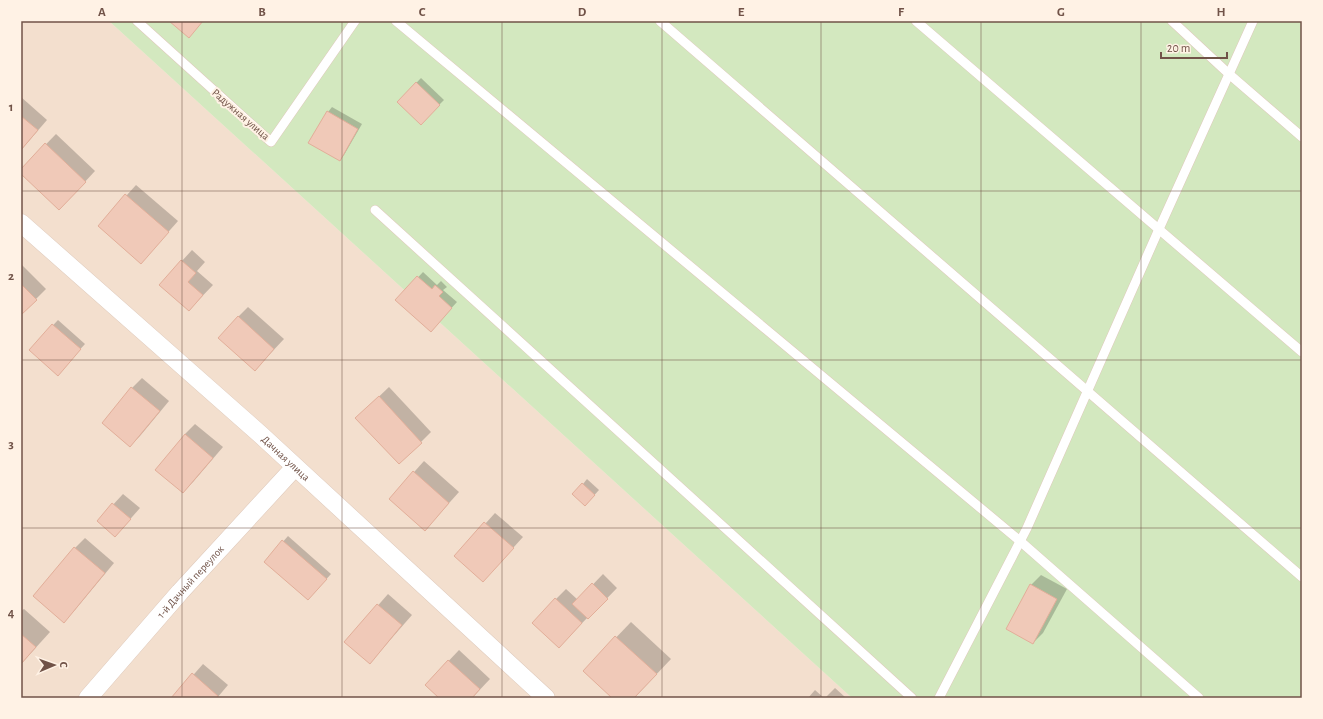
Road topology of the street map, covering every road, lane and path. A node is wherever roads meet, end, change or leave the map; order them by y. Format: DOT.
graph roads {
  1 [pos="138,21"];
  2 [pos="355,21"];
  3 [pos="396,21"];
  4 [pos="660,21"];
  5 [pos="916,21"];
  6 [pos="1172,21"];
  7 [pos="1253,21"];
  8 [pos="1229,74"];
  9 [pos="1302,137"];
  10 [pos="375,210"];
  11 [pos="21,223"];
  12 [pos="1159,229"];
  13 [pos="1302,352"];
  14 [pos="1088,390"];
  15 [pos="295,467"];
  16 [pos="1020,541"];
  17 [pos="1302,576"];
  18 [pos="88,698"];
  19 [pos="546,698"];
  20 [pos="912,698"];
  21 [pos="939,698"];
  22 [pos="1199,698"];
  1 -- 2 [label="lane, Радужная улица"];
  3 -- 16 [label="lane"];
  4 -- 14 [label="lane"];
  5 -- 12 [label="lane"];
  6 -- 8 [label="lane"];
  7 -- 8 [label="lane"];
  8 -- 9 [label="lane"];
  8 -- 12 [label="lane"];
  10 -- 20 [label="lane"];
  11 -- 15 [label="street, Дачная улица"];
  12 -- 13 [label="lane"];
  12 -- 14 [label="lane"];
  14 -- 16 [label="lane"];
  14 -- 17 [label="lane"];
  15 -- 18 [label="street, 1-й Дачный переулок"];
  15 -- 19 [label="street, Дачная улица"];
  16 -- 21 [label="lane"];
  16 -- 22 [label="lane"];
}
